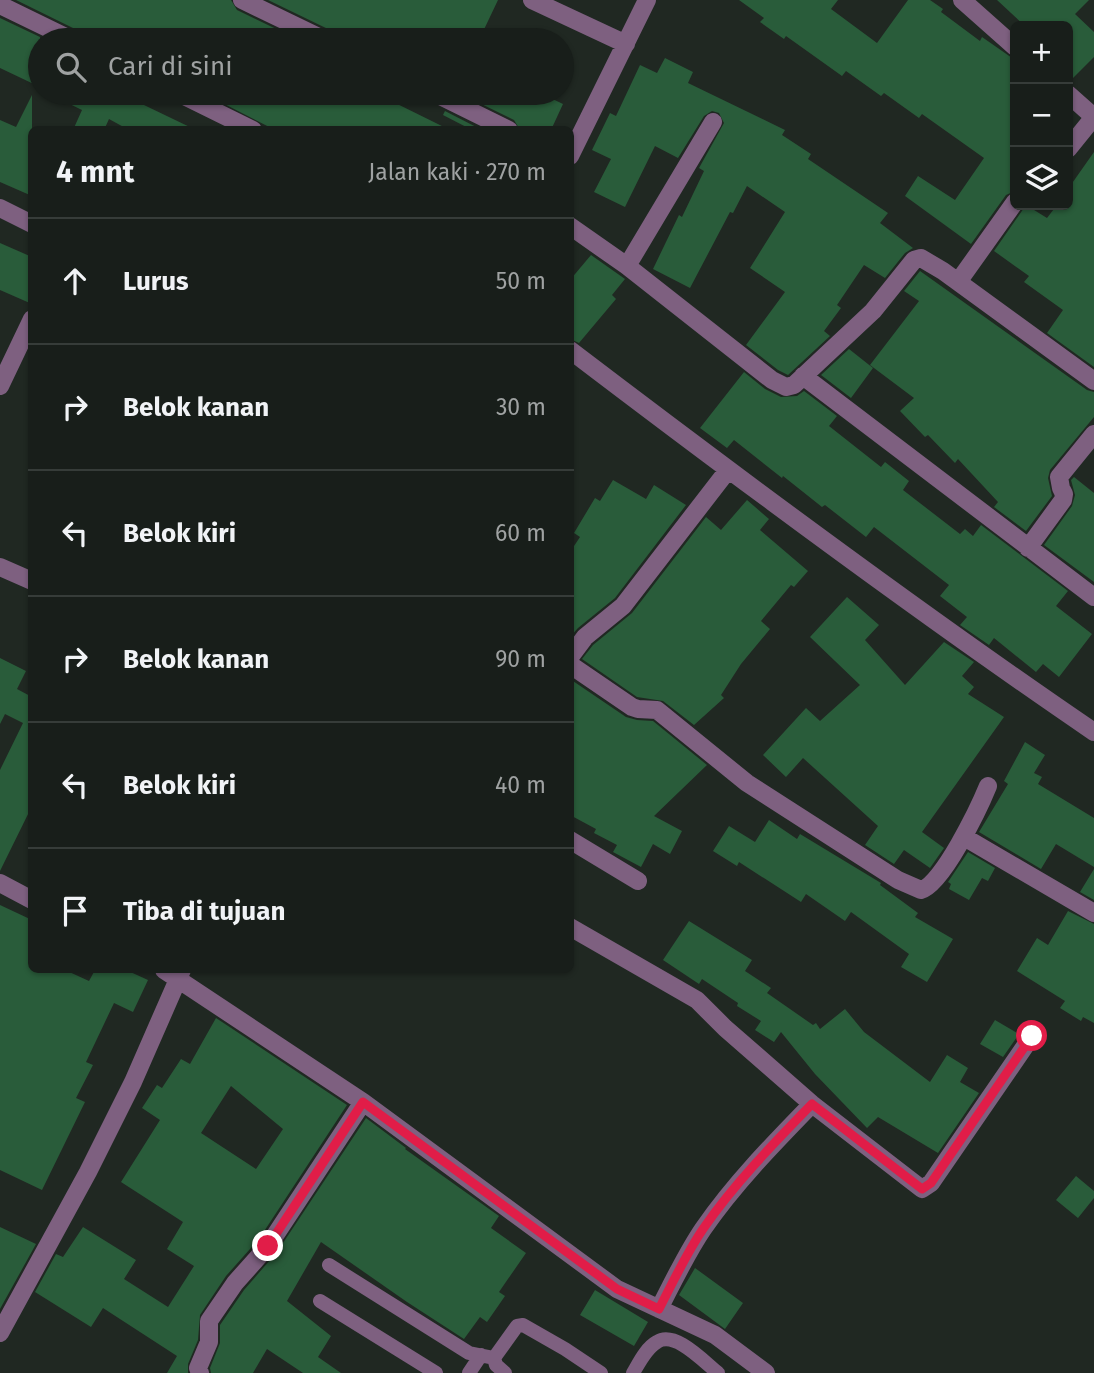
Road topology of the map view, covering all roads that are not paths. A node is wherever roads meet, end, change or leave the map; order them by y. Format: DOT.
graph roads {
  1 [pos="242,0"];
  2 [pos="532,0"];
  3 [pos="647,0"];
  4 [pos="962,0"];
  5 [pos="0,5"];
  6 [pos="47,28"];
  7 [pos="300,28"];
  8 [pos="1010,43"];
  9 [pos="626,44"];
  10 [pos="1073,98"];
  11 [pos="202,105"];
  12 [pos="458,105"];
  13 [pos="1094,117"];
  14 [pos="713,122"];
  15 [pos="245,126"];
  16 [pos="501,126"];
  17 [pos="1070,147"];
  18 [pos="574,148"];
  19 [pos="0,208"];
  20 [pos="1010,209"];
  21 [pos="28,222"];
  22 [pos="574,229"];
  23 [pos="627,266"];
  24 [pos="958,282"];
  25 [pos="28,327"];
  26 [pos="574,353"];
  27 [pos="803,376"];
  28 [pos="1094,381"];
  29 [pos="0,386"];
  30 [pos="1094,434"];
  31 [pos="728,470"];
  32 [pos="1028,548"];
  33 [pos="0,567"];
  34 [pos="28,579"];
  35 [pos="1094,597"];
  36 [pos="574,654"];
  37 [pos="574,667"];
  38 [pos="1094,732"];
  39 [pos="988,786"];
  40 [pos="964,837"];
  41 [pos="574,842"];
  42 [pos="638,881"];
  43 [pos="0,883"];
  44 [pos="28,898"];
  45 [pos="1094,913"];
  46 [pos="574,929"];
  47 [pos="175,973"];
  48 [pos="176,973"];
  49 [pos="1032,1036"];
  50 [pos="363,1102"];
  51 [pos="812,1104"];
  52 [pos="329,1265"];
  53 [pos="320,1301"];
  54 [pos="659,1309"];
  55 [pos="0,1333"];
  56 [pos="488,1357"];
  57 [pos="200,1373"];
  58 [pos="436,1373"];
  59 [pos="469,1373"];
  60 [pos="505,1373"];
  61 [pos="601,1373"];
  62 [pos="632,1373"];
  63 [pos="718,1373"];
  64 [pos="766,1373"];
  1 -- 7 [label="street"];
  2 -- 9 [label="street"];
  3 -- 9 [label="street"];
  4 -- 8 [label="street"];
  5 -- 6 [label="street"];
  9 -- 18 [label="street"];
  10 -- 13 [label="street"];
  11 -- 15 [label="street"];
  12 -- 16 [label="street"];
  13 -- 17 [label="street"];
  14 -- 23 [label="street"];
  19 -- 21 [label="street"];
  20 -- 24 [label="street"];
  22 -- 23 [label="street"];
  23 -- 27 [label="street"];
  24 -- 27 [label="street"];
  24 -- 28 [label="street"];
  25 -- 29 [label="street"];
  26 -- 31 [label="street"];
  27 -- 32 [label="street"];
  30 -- 32 [label="street"];
  31 -- 36 [label="street"];
  31 -- 38 [label="street"];
  32 -- 35 [label="street"];
  33 -- 34 [label="street"];
  37 -- 40 [label="street"];
  39 -- 40 [label="street"];
  40 -- 45 [label="street"];
  41 -- 42 [label="street"];
  43 -- 44 [label="street"];
  46 -- 51 [label="street"];
  47 -- 55 [label="street"];
  48 -- 50 [label="street"];
  49 -- 51 [label="street"];
  50 -- 54 [label="street"];
  50 -- 57 [label="street"];
  51 -- 54 [label="street"];
  52 -- 56 [label="lane"];
  53 -- 58 [label="lane"];
  54 -- 64 [label="street"];
  56 -- 59 [label="lane"];
  56 -- 60 [label="lane"];
  56 -- 61 [label="lane"];
  62 -- 63 [label="lane"];
}
